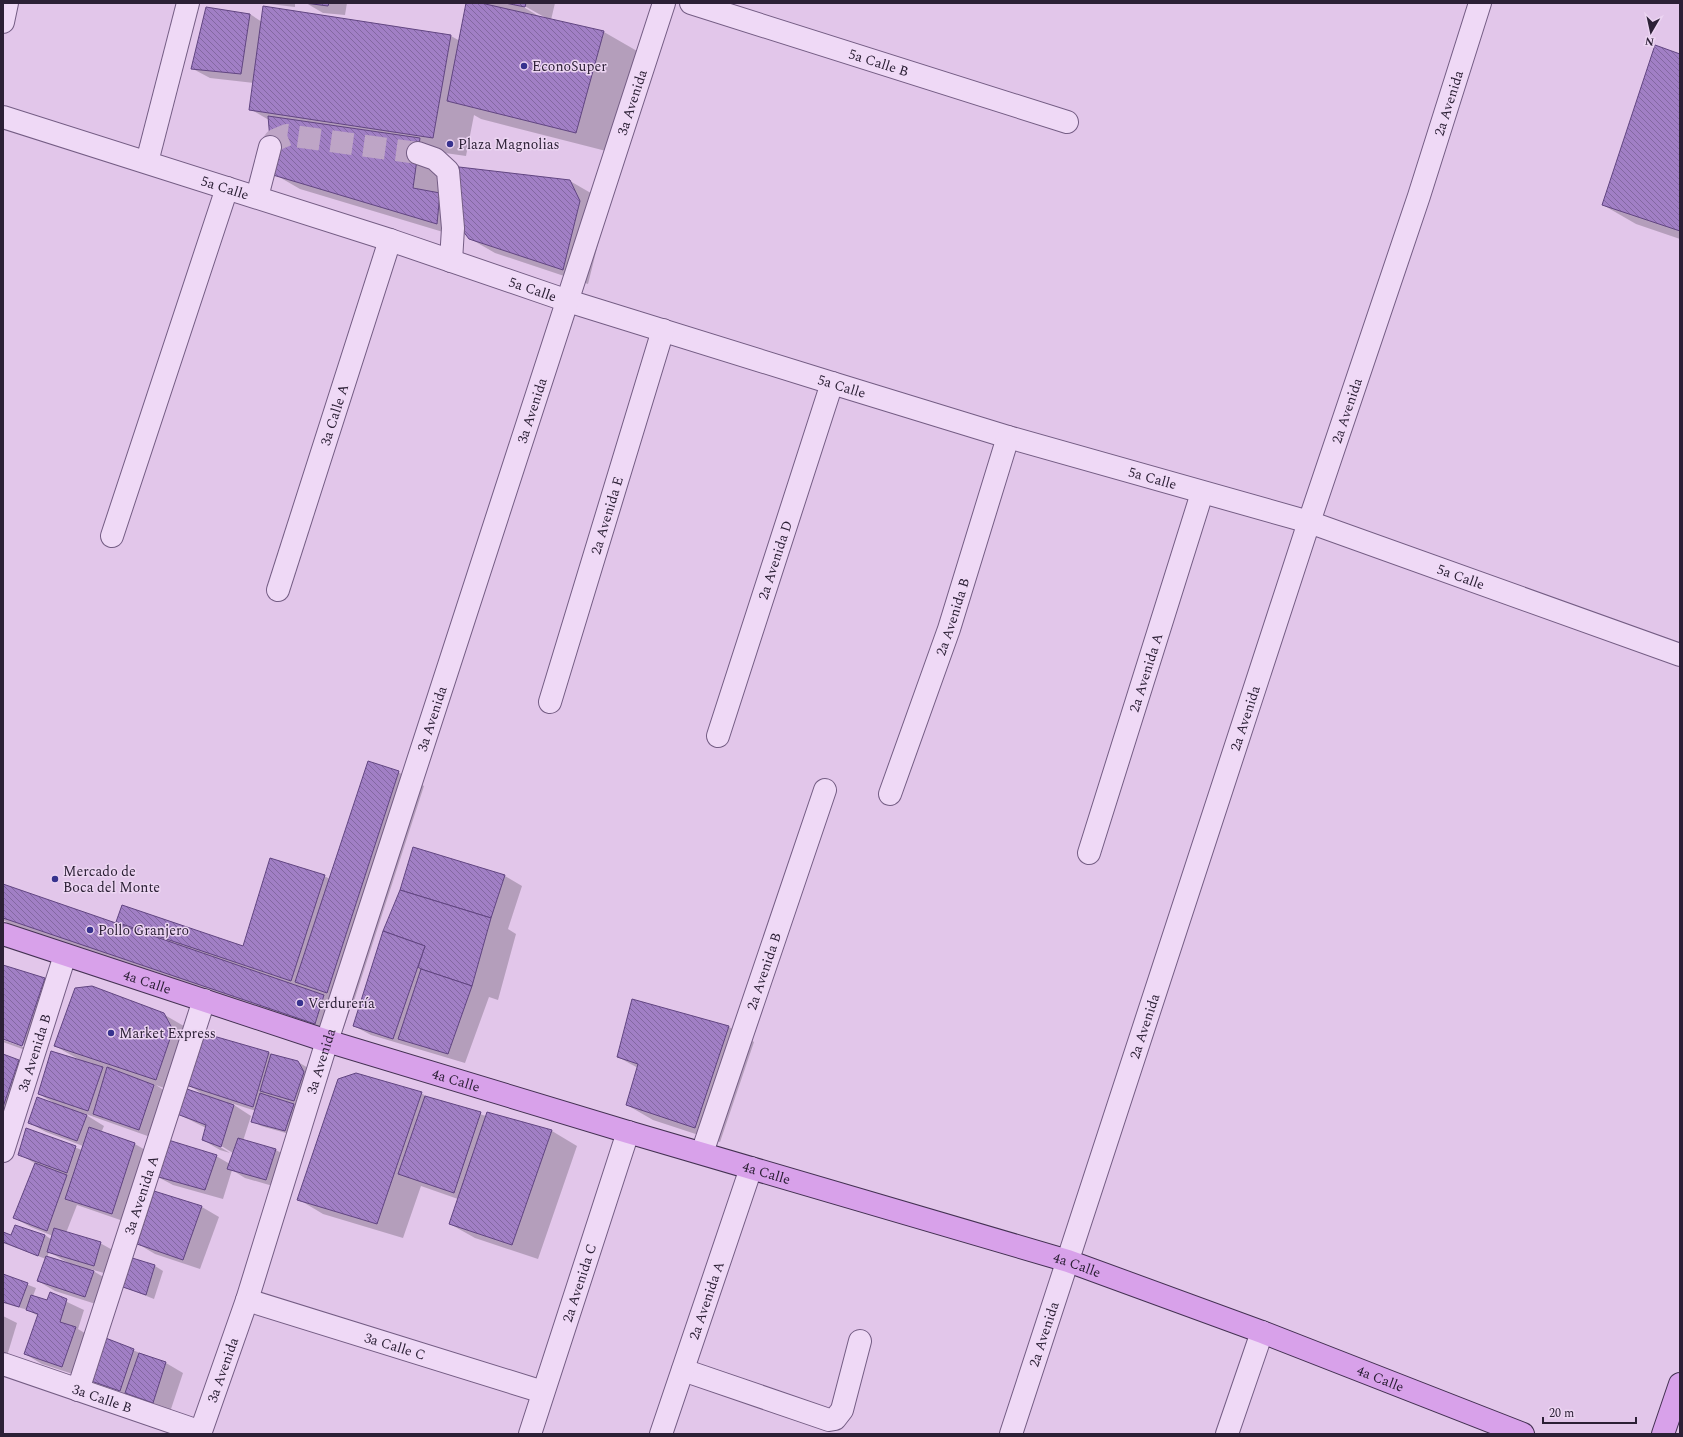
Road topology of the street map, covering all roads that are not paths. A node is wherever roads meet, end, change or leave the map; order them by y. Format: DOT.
graph roads {
  1 [pos="7,3"];
  2 [pos="188,3"];
  3 [pos="664,3"];
  4 [pos="691,3"];
  5 [pos="1480,3"];
  6 [pos="3,22"];
  7 [pos="3,117"];
  8 [pos="1067,122"];
  9 [pos="270,147"];
  10 [pos="418,153"];
  11 [pos="147,162"];
  12 [pos="227,188"];
  13 [pos="257,197"];
  14 [pos="390,240"];
  15 [pos="451,261"];
  16 [pos="568,301"];
  17 [pos="663,330"];
  18 [pos="832,383"];
  19 [pos="1008,437"];
  20 [pos="1202,493"];
  21 [pos="1309,522"];
  22 [pos="112,536"];
  23 [pos="278,590"];
  24 [pos="1680,655"];
  25 [pos="550,702"];
  26 [pos="718,736"];
  27 [pos="826,790"];
  28 [pos="890,794"];
  29 [pos="1088,853"];
  30 [pos="3,934"];
  31 [pos="65,955"];
  32 [pos="204,1000"];
  33 [pos="327,1041"];
  34 [pos="628,1132"];
  35 [pos="3,1151"];
  36 [pos="702,1153"];
  37 [pos="751,1168"];
  38 [pos="1068,1261"];
  39 [pos="246,1300"];
  40 [pos="1262,1332"];
  41 [pos="860,1341"];
  42 [pos="3,1364"];
  43 [pos="683,1370"];
  44 [pos="1680,1384"];
  45 [pos="78,1390"];
  46 [pos="543,1392"];
  47 [pos="200,1433"];
  48 [pos="530,1434"];
  49 [pos="661,1434"];
  50 [pos="1011,1434"];
  51 [pos="1227,1434"];
  52 [pos="1523,1434"];
  53 [pos="1663,1434"];
  1 -- 6 [label="street"];
  2 -- 11 [label="street"];
  3 -- 16 [label="street, 3a Avenida"];
  4 -- 8 [label="street, 5a Calle B"];
  5 -- 21 [label="street, 2a Avenida"];
  7 -- 11 [label="street, 5a Calle"];
  9 -- 13 [label="street"];
  10 -- 15 [label="street"];
  11 -- 12 [label="street, 5a Calle"];
  12 -- 13 [label="street, 5a Calle"];
  12 -- 22 [label="street"];
  13 -- 14 [label="street, 5a Calle"];
  14 -- 15 [label="street, 5a Calle"];
  14 -- 23 [label="street, 3a Calle A"];
  15 -- 16 [label="street, 5a Calle"];
  16 -- 17 [label="street, 5a Calle"];
  16 -- 33 [label="street, 3a Avenida"];
  17 -- 18 [label="street, 5a Calle"];
  17 -- 25 [label="street, 2a Avenida E"];
  18 -- 19 [label="street, 5a Calle"];
  18 -- 26 [label="street, 2a Avenida D"];
  19 -- 20 [label="street, 5a Calle"];
  19 -- 28 [label="street, 2a Avenida B"];
  20 -- 21 [label="street, 5a Calle"];
  20 -- 29 [label="street, 2a Avenida A"];
  21 -- 24 [label="street, 5a Calle"];
  21 -- 38 [label="street, 2a Avenida"];
  27 -- 36 [label="street, 2a Avenida B"];
  30 -- 31 [label="main road, 4a Calle"];
  31 -- 32 [label="main road, 4a Calle"];
  31 -- 35 [label="street, 3a Avenida B"];
  32 -- 33 [label="main road, 4a Calle"];
  32 -- 45 [label="street, 3a Avenida A"];
  33 -- 34 [label="main road, 4a Calle"];
  33 -- 39 [label="street, 3a Avenida"];
  34 -- 36 [label="main road, 4a Calle"];
  34 -- 46 [label="street, 2a Avenida C"];
  36 -- 37 [label="main road, 4a Calle"];
  37 -- 38 [label="main road, 4a Calle"];
  37 -- 43 [label="street, 2a Avenida A"];
  38 -- 40 [label="main road, 4a Calle"];
  38 -- 50 [label="street, 2a Avenida"];
  39 -- 46 [label="street, 3a Calle C"];
  39 -- 47 [label="street, 3a Avenida"];
  40 -- 51 [label="street"];
  40 -- 52 [label="main road, 4a Calle"];
  41 -- 43 [label="street"];
  42 -- 45 [label="street, 3a Calle B"];
  43 -- 49 [label="street, 2a Avenida A"];
  44 -- 53 [label="main road"];
  45 -- 47 [label="street, 3a Calle B"];
  46 -- 48 [label="street, 2a Avenida C"];
}
